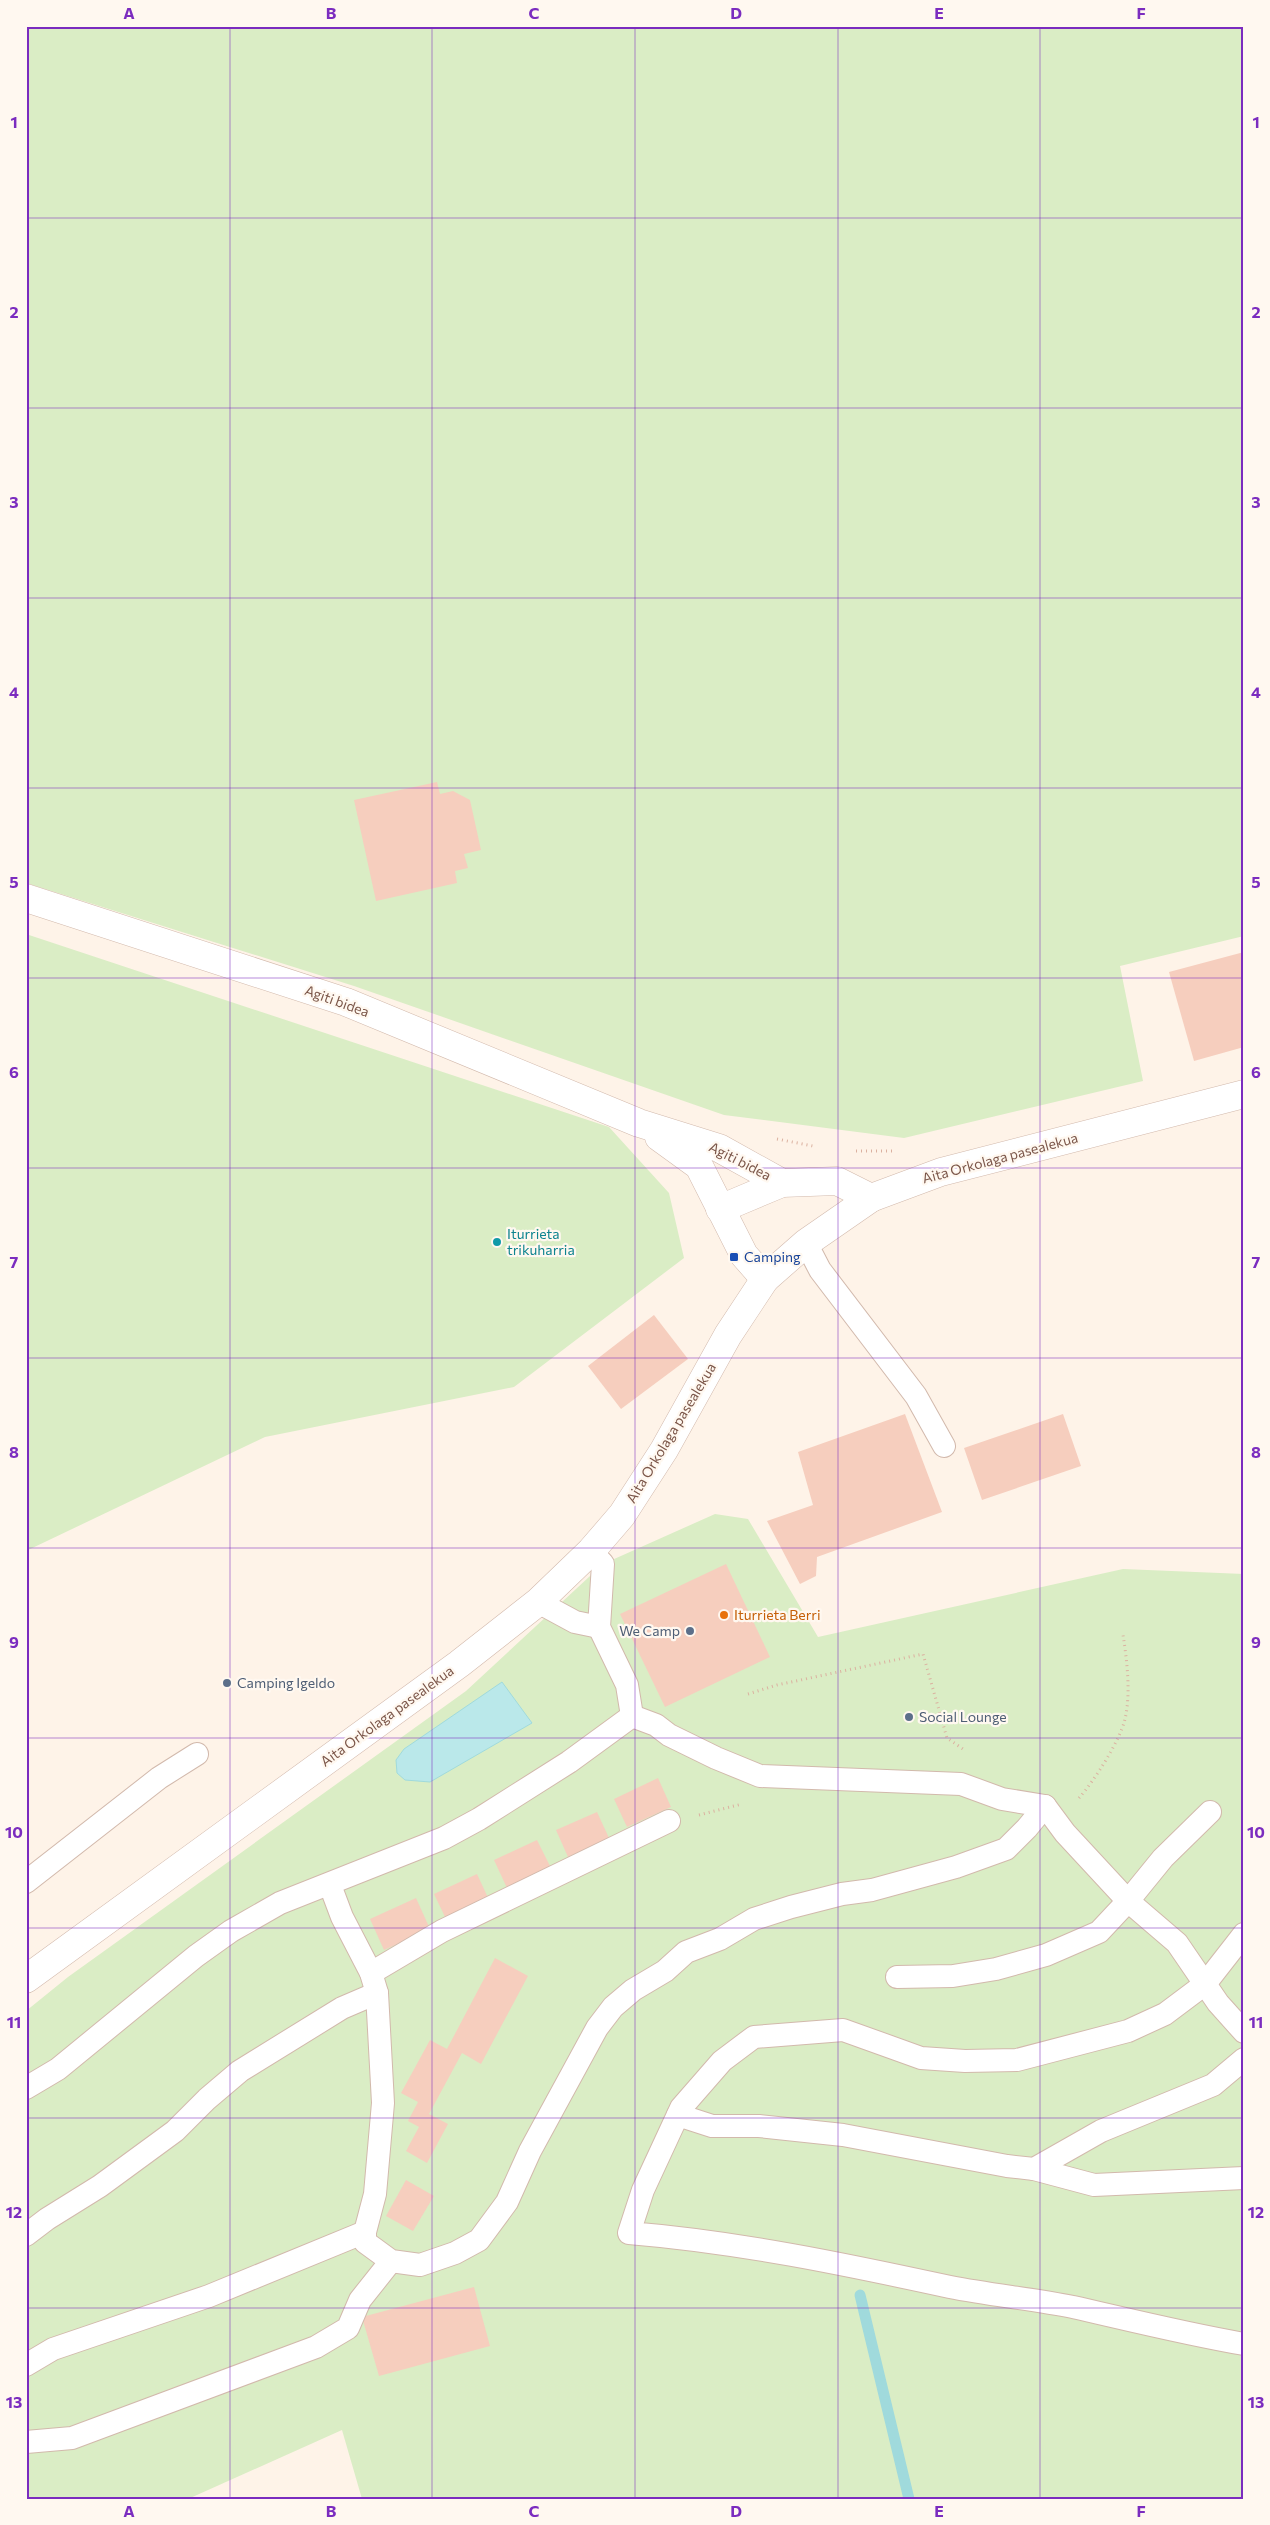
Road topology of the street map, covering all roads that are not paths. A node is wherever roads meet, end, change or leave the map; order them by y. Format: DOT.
graph roads {
  1 [pos="26,898"];
  2 [pos="1244,1094"];
  3 [pos="640,1123"];
  4 [pos="782,1183"];
  5 [pos="871,1198"];
  6 [pos="720,1209"];
  7 [pos="806,1243"];
  8 [pos="765,1278"];
  9 [pos="944,1446"];
  10 [pos="591,1551"];
  11 [pos="538,1602"];
  12 [pos="599,1627"];
  13 [pos="632,1716"];
  14 [pos="197,1754"];
  15 [pos="1210,1812"];
  16 [pos="1051,1815"];
  17 [pos="669,1821"];
  18 [pos="26,1882"];
  19 [pos="330,1885"];
  20 [pos="1128,1901"];
  21 [pos="1244,1934"];
  22 [pos="897,1977"];
  23 [pos="26,1979"];
  24 [pos="374,1983"];
  25 [pos="1205,1984"];
  26 [pos="1244,2032"];
  27 [pos="1244,2059"];
  28 [pos="26,2088"];
  29 [pos="678,2115"];
  30 [pos="1034,2169"];
  31 [pos="1244,2178"];
  32 [pos="365,2232"];
  33 [pos="26,2235"];
  34 [pos="391,2261"];
  35 [pos="1244,2344"];
  36 [pos="26,2365"];
  37 [pos="26,2442"];
  1 -- 3 [label="street, Agiti bidea"];
  2 -- 5 [label="street, Aita Orkolaga pasealekua"];
  3 -- 4 [label="street, Agiti bidea"];
  3 -- 6 [label="street, Agiti bidea"];
  4 -- 5 [label="street, Agiti bidea"];
  4 -- 6 [label="street, Agiti bidea"];
  5 -- 7 [label="street, Aita Orkolaga pasealekua"];
  6 -- 8 [label="street, Agiti bidea"];
  7 -- 8 [label="street, Aita Orkolaga pasealekua"];
  7 -- 9 [label="lane"];
  8 -- 10 [label="street, Aita Orkolaga pasealekua"];
  10 -- 11 [label="street, Aita Orkolaga pasealekua"];
  10 -- 12 [label="lane"];
  11 -- 12 [label="lane"];
  11 -- 23 [label="street, Aita Orkolaga pasealekua"];
  12 -- 13 [label="lane"];
  13 -- 16 [label="lane"];
  13 -- 19 [label="lane"];
  14 -- 18 [label="lane"];
  15 -- 20 [label="lane"];
  16 -- 20 [label="lane"];
  16 -- 34 [label="lane"];
  17 -- 24 [label="lane"];
  19 -- 24 [label="lane"];
  19 -- 28 [label="lane"];
  20 -- 22 [label="lane"];
  20 -- 25 [label="lane"];
  21 -- 25 [label="lane"];
  24 -- 32 [label="lane"];
  24 -- 33 [label="lane"];
  25 -- 26 [label="lane"];
  25 -- 29 [label="lane"];
  27 -- 30 [label="lane"];
  29 -- 30 [label="lane"];
  29 -- 35 [label="lane"];
  30 -- 31 [label="lane"];
  32 -- 34 [label="lane"];
  32 -- 36 [label="lane"];
  34 -- 37 [label="lane"];
}
